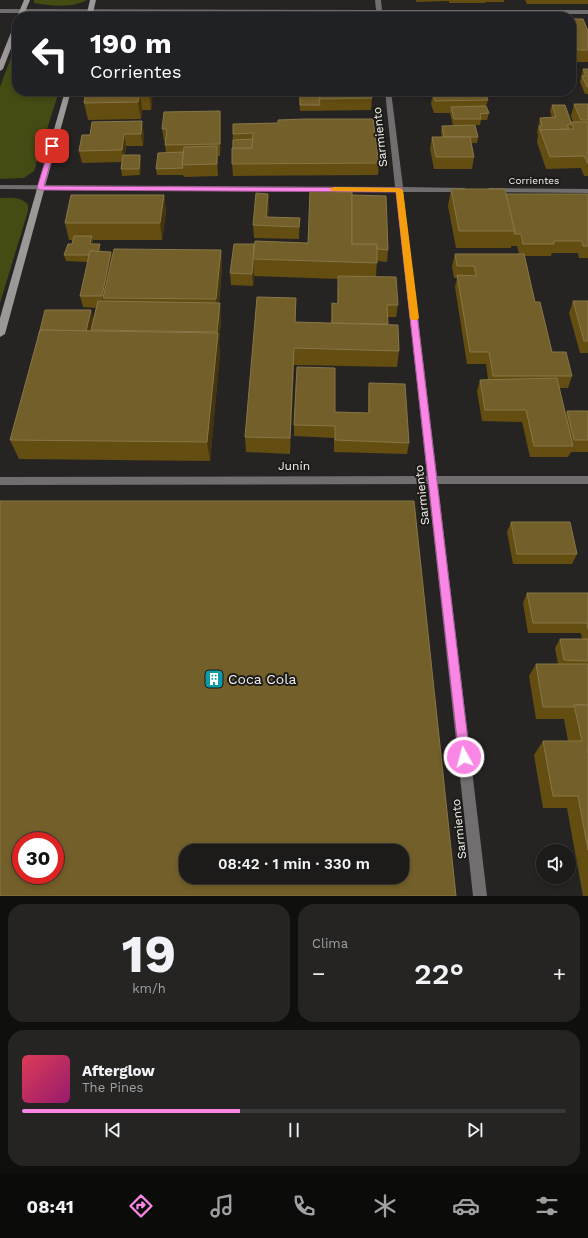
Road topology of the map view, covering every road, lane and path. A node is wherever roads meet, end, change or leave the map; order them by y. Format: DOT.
graph roads {
  1 [pos="27,0"];
  2 [pos="94,0"];
  3 [pos="378,0"];
  4 [pos="0,12"];
  5 [pos="22,12"];
  6 [pos="90,12"];
  7 [pos="380,12"];
  8 [pos="576,12"];
  9 [pos="588,12"];
  10 [pos="12,13"];
  11 [pos="12,38"];
  12 [pos="0,69"];
  13 [pos="67,96"];
  14 [pos="389,96"];
  15 [pos="0,188"];
  16 [pos="40,188"];
  17 [pos="399,190"];
  18 [pos="470,190"];
  19 [pos="486,190"];
  20 [pos="588,191"];
  21 [pos="0,334"];
  22 [pos="433,479"];
  23 [pos="0,480"];
  24 [pos="588,480"];
  25 [pos="480,896"];
  1 -- 5 [label="main road"];
  2 -- 6 [label="main road"];
  3 -- 7 [label="street"];
  4 -- 10 [label="street"];
  8 -- 9 [label="street"];
  11 -- 12 [label="main road"];
  13 -- 16 [label="main road"];
  14 -- 17 [label="street, Sarmiento"];
  15 -- 16 [label="street"];
  16 -- 17 [label="street"];
  16 -- 21 [label="main road"];
  17 -- 18 [label="street"];
  17 -- 22 [label="street, Sarmiento"];
  19 -- 20 [label="street, Corrientes"];
  22 -- 23 [label="street, Junín"];
  22 -- 24 [label="street, Junín"];
  22 -- 25 [label="street, Sarmiento"];
}
